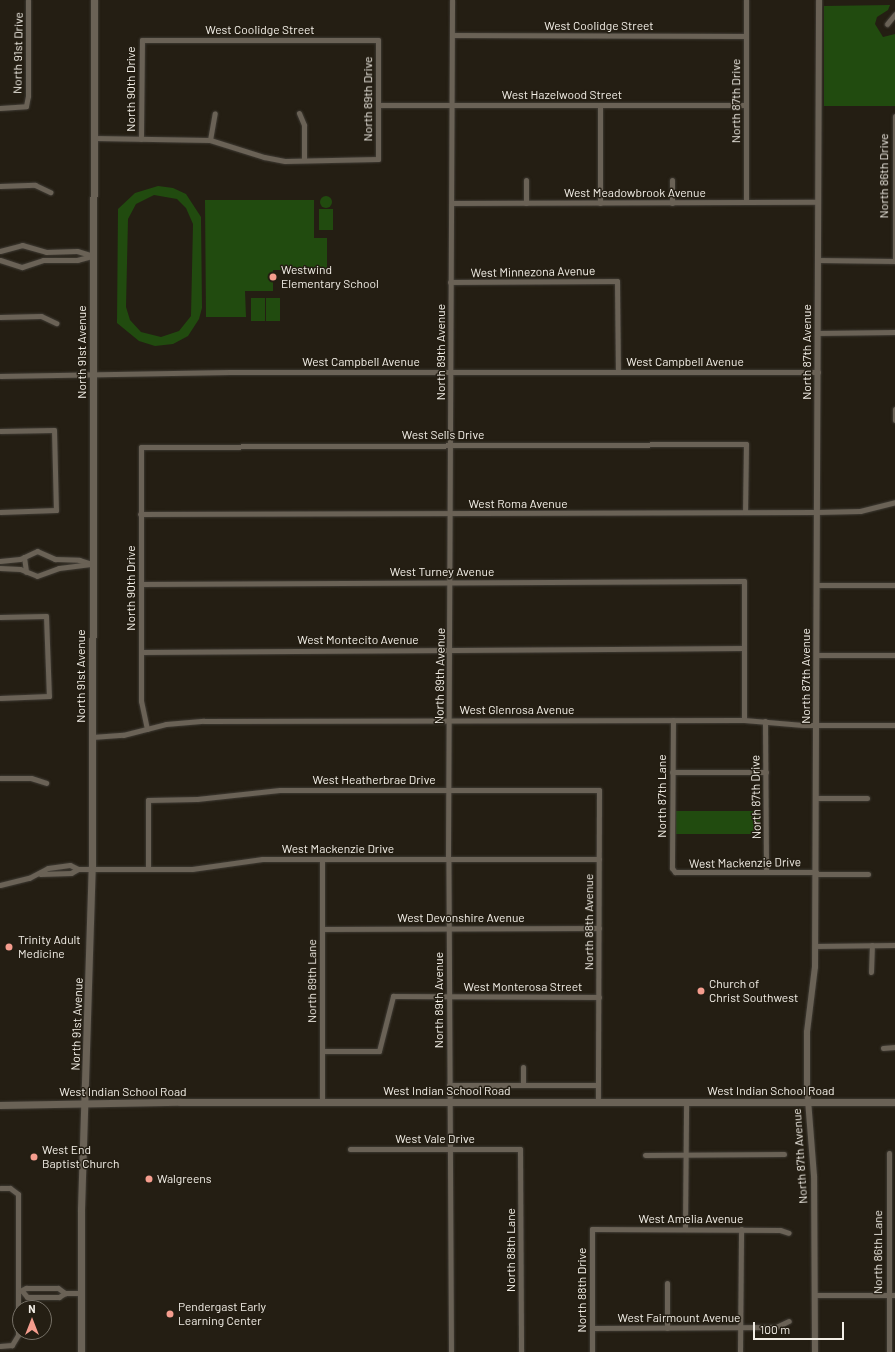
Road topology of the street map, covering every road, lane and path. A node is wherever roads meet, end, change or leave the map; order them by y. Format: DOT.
graph roads {
  1 [pos="28,0"];
  2 [pos="94,0"];
  3 [pos="452,0"];
  4 [pos="746,0"];
  5 [pos="819,0"];
  6 [pos="895,14"];
  7 [pos="887,24"];
  8 [pos="452,36"];
  9 [pos="746,36"];
  10 [pos="142,40"];
  11 [pos="378,40"];
  12 [pos="378,105"];
  13 [pos="451,105"];
  14 [pos="600,105"];
  15 [pos="746,105"];
  16 [pos="0,108"];
  17 [pos="215,113"];
  18 [pos="299,113"];
  19 [pos="894,116"];
  20 [pos="94,138"];
  21 [pos="141,138"];
  22 [pos="210,140"];
  23 [pos="304,160"];
  24 [pos="526,180"];
  25 [pos="672,180"];
  26 [pos="0,186"];
  27 [pos="50,192"];
  28 [pos="746,202"];
  29 [pos="818,202"];
  30 [pos="452,203"];
  31 [pos="526,203"];
  32 [pos="600,203"];
  33 [pos="672,203"];
  34 [pos="7,250"];
  35 [pos="0,251"];
  36 [pos="93,256"];
  37 [pos="0,260"];
  38 [pos="818,260"];
  39 [pos="7,261"];
  40 [pos="895,261"];
  41 [pos="450,282"];
  42 [pos="0,317"];
  43 [pos="56,323"];
  44 [pos="895,332"];
  45 [pos="818,333"];
  46 [pos="451,372"];
  47 [pos="618,372"];
  48 [pos="818,372"];
  49 [pos="92,373"];
  50 [pos="0,376"];
  51 [pos="895,409"];
  52 [pos="895,420"];
  53 [pos="0,431"];
  54 [pos="451,445"];
  55 [pos="141,447"];
  56 [pos="895,502"];
  57 [pos="0,512"];
  58 [pos="745,512"];
  59 [pos="817,512"];
  60 [pos="140,514"];
  61 [pos="451,514"];
  62 [pos="24,557"];
  63 [pos="0,561"];
  64 [pos="92,564"];
  65 [pos="0,568"];
  66 [pos="26,572"];
  67 [pos="451,582"];
  68 [pos="141,584"];
  69 [pos="818,585"];
  70 [pos="895,585"];
  71 [pos="0,617"];
  72 [pos="744,648"];
  73 [pos="451,649"];
  74 [pos="141,652"];
  75 [pos="818,655"];
  76 [pos="895,655"];
  77 [pos="0,698"];
  78 [pos="673,720"];
  79 [pos="744,720"];
  80 [pos="450,721"];
  81 [pos="765,721"];
  82 [pos="817,725"];
  83 [pos="895,725"];
  84 [pos="147,729"];
  85 [pos="92,737"];
  86 [pos="672,772"];
  87 [pos="766,772"];
  88 [pos="0,778"];
  89 [pos="46,783"];
  90 [pos="448,789"];
  91 [pos="599,790"];
  92 [pos="816,798"];
  93 [pos="867,798"];
  94 [pos="448,859"];
  95 [pos="599,859"];
  96 [pos="322,860"];
  97 [pos="78,868"];
  98 [pos="92,868"];
  99 [pos="148,869"];
  100 [pos="675,872"];
  101 [pos="766,872"];
  102 [pos="816,873"];
  103 [pos="40,874"];
  104 [pos="868,874"];
  105 [pos="0,885"];
  106 [pos="449,928"];
  107 [pos="599,928"];
  108 [pos="322,929"];
  109 [pos="872,945"];
  110 [pos="895,945"];
  111 [pos="815,946"];
  112 [pos="871,972"];
  113 [pos="449,997"];
  114 [pos="598,997"];
  115 [pos="895,1047"];
  116 [pos="883,1048"];
  117 [pos="322,1051"];
  118 [pos="524,1067"];
  119 [pos="449,1085"];
  120 [pos="524,1085"];
  121 [pos="598,1085"];
  122 [pos="322,1102"];
  123 [pos="598,1102"];
  124 [pos="686,1102"];
  125 [pos="808,1102"];
  126 [pos="895,1102"];
  127 [pos="449,1103"];
  128 [pos="85,1104"];
  129 [pos="0,1105"];
  130 [pos="350,1149"];
  131 [pos="451,1149"];
  132 [pos="520,1149"];
  133 [pos="889,1153"];
  134 [pos="784,1154"];
  135 [pos="645,1155"];
  136 [pos="686,1155"];
  137 [pos="0,1188"];
  138 [pos="888,1224"];
  139 [pos="895,1224"];
  140 [pos="592,1229"];
  141 [pos="686,1229"];
  142 [pos="741,1229"];
  143 [pos="789,1233"];
  144 [pos="667,1283"];
  145 [pos="17,1291"];
  146 [pos="24,1292"];
  147 [pos="65,1293"];
  148 [pos="81,1293"];
  149 [pos="815,1295"];
  150 [pos="889,1295"];
  151 [pos="895,1295"];
  152 [pos="789,1321"];
  153 [pos="592,1328"];
  154 [pos="667,1328"];
  155 [pos="740,1328"];
  156 [pos="0,1346"];
  157 [pos="81,1352"];
  158 [pos="451,1352"];
  159 [pos="521,1352"];
  160 [pos="592,1352"];
  161 [pos="740,1352"];
  162 [pos="815,1352"];
  163 [pos="889,1352"];
  1 -- 16 [label="street, North 91st Drive"];
  2 -- 20 [label="main road, North 91st Avenue"];
  3 -- 8 [label="street, North 89th Avenue"];
  4 -- 9 [label="street, North 87th Drive"];
  5 -- 29 [label="street, North 87th Avenue"];
  6 -- 7 [label="street"];
  8 -- 9 [label="street, West Coolidge Street"];
  8 -- 13 [label="street, North 89th Avenue"];
  9 -- 15 [label="street, North 87th Drive"];
  10 -- 11 [label="street, West Coolidge Street"];
  10 -- 21 [label="street, North 90th Drive"];
  11 -- 12 [label="street, North 89th Drive"];
  12 -- 13 [label="street, West Hazelwood Street"];
  12 -- 23 [label="street, North 89th Drive"];
  13 -- 14 [label="street, West Hazelwood Street"];
  13 -- 30 [label="street, North 89th Avenue"];
  14 -- 15 [label="street, West Hazelwood Street"];
  14 -- 32 [label="street"];
  15 -- 28 [label="street, North 87th Drive"];
  17 -- 22 [label="street"];
  18 -- 23 [label="street"];
  19 -- 40 [label="street, North 86th Drive"];
  20 -- 21 [label="street"];
  20 -- 36 [label="main road, North 91st Avenue"];
  21 -- 22 [label="street"];
  22 -- 23 [label="street"];
  24 -- 31 [label="street"];
  25 -- 33 [label="street"];
  26 -- 27 [label="street"];
  28 -- 29 [label="street, West Meadowbrook Avenue"];
  28 -- 33 [label="street, West Meadowbrook Avenue"];
  29 -- 38 [label="street, North 87th Avenue"];
  30 -- 31 [label="street, West Meadowbrook Avenue"];
  30 -- 41 [label="street, North 89th Avenue"];
  31 -- 32 [label="street, West Meadowbrook Avenue"];
  32 -- 33 [label="street, West Meadowbrook Avenue"];
  34 -- 35 [label="street"];
  34 -- 36 [label="street"];
  34 -- 39 [label="street"];
  36 -- 39 [label="street"];
  36 -- 49 [label="main road, North 91st Avenue"];
  37 -- 39 [label="street"];
  38 -- 40 [label="street"];
  38 -- 45 [label="street, North 87th Avenue"];
  41 -- 46 [label="street, North 89th Avenue"];
  41 -- 47 [label="street, West Minnezona Avenue"];
  42 -- 43 [label="street"];
  44 -- 45 [label="street"];
  45 -- 48 [label="street, North 87th Avenue"];
  46 -- 47 [label="street, West Campbell Avenue"];
  46 -- 49 [label="street, West Campbell Avenue"];
  46 -- 54 [label="street, North 89th Avenue"];
  47 -- 48 [label="street, West Campbell Avenue"];
  48 -- 59 [label="street, North 87th Avenue"];
  49 -- 50 [label="street, West Campbell Avenue"];
  49 -- 64 [label="main road, North 91st Avenue"];
  51 -- 52 [label="street"];
  53 -- 57 [label="street"];
  54 -- 55 [label="street, West Sells Drive"];
  54 -- 58 [label="street, West Sells Drive"];
  54 -- 61 [label="street, North 89th Avenue"];
  55 -- 60 [label="street, North 90th Drive"];
  56 -- 59 [label="street, West Roma Avenue"];
  58 -- 59 [label="street, West Roma Avenue"];
  58 -- 61 [label="street, West Roma Avenue"];
  59 -- 69 [label="street, North 87th Avenue"];
  60 -- 61 [label="street, West Roma Avenue"];
  60 -- 68 [label="street, North 90th Drive"];
  61 -- 67 [label="street, North 89th Avenue"];
  62 -- 63 [label="street"];
  62 -- 64 [label="street"];
  62 -- 66 [label="street"];
  64 -- 66 [label="street"];
  64 -- 85 [label="main road, North 91st Avenue"];
  65 -- 66 [label="street"];
  67 -- 68 [label="street, West Turney Avenue"];
  67 -- 72 [label="street, West Turney Avenue"];
  67 -- 73 [label="street, North 89th Avenue"];
  68 -- 74 [label="street, North 90th Drive"];
  69 -- 70 [label="street"];
  69 -- 75 [label="street, North 87th Avenue"];
  71 -- 77 [label="street"];
  72 -- 73 [label="street, West Montecito Avenue"];
  72 -- 79 [label="street"];
  73 -- 74 [label="street, West Montecito Avenue"];
  73 -- 80 [label="street, North 89th Avenue"];
  74 -- 84 [label="street, North 90th Drive"];
  75 -- 76 [label="street"];
  75 -- 82 [label="street, North 87th Avenue"];
  78 -- 79 [label="street, West Glenrosa Avenue"];
  78 -- 80 [label="street, West Glenrosa Avenue"];
  78 -- 86 [label="street, North 87th Lane"];
  79 -- 81 [label="street, West Glenrosa Avenue"];
  80 -- 84 [label="street, West Glenrosa Avenue"];
  80 -- 90 [label="street, North 89th Avenue"];
  81 -- 82 [label="street, West Glenrosa Avenue"];
  81 -- 87 [label="street, North 87th Drive"];
  82 -- 83 [label="street, West Glenrosa Avenue"];
  82 -- 92 [label="street, North 87th Avenue"];
  84 -- 85 [label="street, West Glenrosa Avenue"];
  85 -- 98 [label="main road, North 91st Avenue"];
  86 -- 87 [label="street"];
  86 -- 100 [label="street, North 87th Lane"];
  87 -- 101 [label="street, North 87th Drive"];
  88 -- 89 [label="street"];
  90 -- 91 [label="street, West Heatherbrae Drive"];
  90 -- 94 [label="street, North 89th Avenue"];
  90 -- 99 [label="street, West Heatherbrae Drive"];
  91 -- 95 [label="street, North 88th Avenue"];
  92 -- 93 [label="street"];
  92 -- 102 [label="street, North 87th Avenue"];
  94 -- 95 [label="street, West Mackenzie Drive"];
  94 -- 96 [label="street, West Mackenzie Drive"];
  94 -- 106 [label="street, North 89th Avenue"];
  95 -- 107 [label="street, North 88th Avenue"];
  96 -- 99 [label="street, West Mackenzie Drive"];
  96 -- 108 [label="street, North 89th Lane"];
  97 -- 98 [label="street, West Mackenzie Drive"];
  97 -- 103 [label="street, West Mackenzie Drive"];
  97 -- 103 [label="street, West Mackenzie Drive"];
  98 -- 99 [label="street, West Mackenzie Drive"];
  98 -- 128 [label="main road, North 91st Avenue"];
  100 -- 101 [label="street, West Mackenzie Drive"];
  101 -- 102 [label="street, West Mackenzie Drive"];
  102 -- 104 [label="street, West Mackenzie Drive"];
  102 -- 111 [label="street, North 87th Avenue"];
  103 -- 105 [label="street, West Mackenzie Drive"];
  106 -- 107 [label="street, West Devonshire Avenue"];
  106 -- 108 [label="street, West Devonshire Avenue"];
  106 -- 113 [label="street, North 89th Avenue"];
  107 -- 114 [label="street, North 88th Avenue"];
  108 -- 117 [label="street, North 89th Lane"];
  109 -- 110 [label="street"];
  109 -- 111 [label="street"];
  109 -- 112 [label="street"];
  111 -- 125 [label="street, North 87th Avenue"];
  113 -- 114 [label="street, West Monterosa Street"];
  113 -- 117 [label="street, West Monterosa Street"];
  113 -- 119 [label="street, North 89th Avenue"];
  114 -- 121 [label="street, North 88th Avenue"];
  115 -- 116 [label="street"];
  117 -- 122 [label="street, North 89th Lane"];
  118 -- 120 [label="street, West Indian School Road"];
  119 -- 120 [label="street, West Indian School Road"];
  119 -- 127 [label="street, North 89th Avenue"];
  120 -- 121 [label="street, West Indian School Road"];
  121 -- 123 [label="street, North 88th Avenue"];
  122 -- 127 [label="main road, West Indian School Road"];
  122 -- 128 [label="main road, West Indian School Road"];
  123 -- 124 [label="main road, West Indian School Road"];
  123 -- 127 [label="main road, West Indian School Road"];
  124 -- 125 [label="main road, West Indian School Road"];
  124 -- 136 [label="street"];
  125 -- 126 [label="main road, West Indian School Road"];
  125 -- 149 [label="street, North 87th Avenue"];
  127 -- 131 [label="street, North 89th Avenue"];
  128 -- 129 [label="main road, West Indian School Road"];
  128 -- 148 [label="main road, North 91st Avenue"];
  130 -- 131 [label="street, West Vale Drive"];
  131 -- 132 [label="street, West Vale Drive"];
  131 -- 158 [label="street, North 89th Avenue"];
  132 -- 159 [label="street, North 88th Lane"];
  133 -- 138 [label="street, North 86th Lane"];
  134 -- 136 [label="street"];
  135 -- 136 [label="street"];
  136 -- 141 [label="street"];
  137 -- 145 [label="street"];
  138 -- 139 [label="street"];
  138 -- 150 [label="street, North 86th Lane"];
  140 -- 141 [label="street, West Amelia Avenue"];
  140 -- 153 [label="street, North 88th Drive"];
  141 -- 142 [label="street, West Amelia Avenue"];
  142 -- 143 [label="street, West Amelia Avenue"];
  142 -- 155 [label="street"];
  144 -- 154 [label="street"];
  145 -- 146 [label="street"];
  145 -- 156 [label="street"];
  146 -- 147 [label="street"];
  146 -- 147 [label="street"];
  147 -- 148 [label="street"];
  148 -- 157 [label="main road, North 91st Avenue"];
  149 -- 150 [label="street"];
  149 -- 162 [label="street, North 87th Avenue"];
  150 -- 151 [label="street"];
  150 -- 163 [label="street, North 86th Lane"];
  152 -- 155 [label="street, West Fairmount Avenue"];
  153 -- 154 [label="street, West Fairmount Avenue"];
  153 -- 160 [label="street, North 88th Drive"];
  154 -- 155 [label="street, West Fairmount Avenue"];
  155 -- 161 [label="street"];
}
